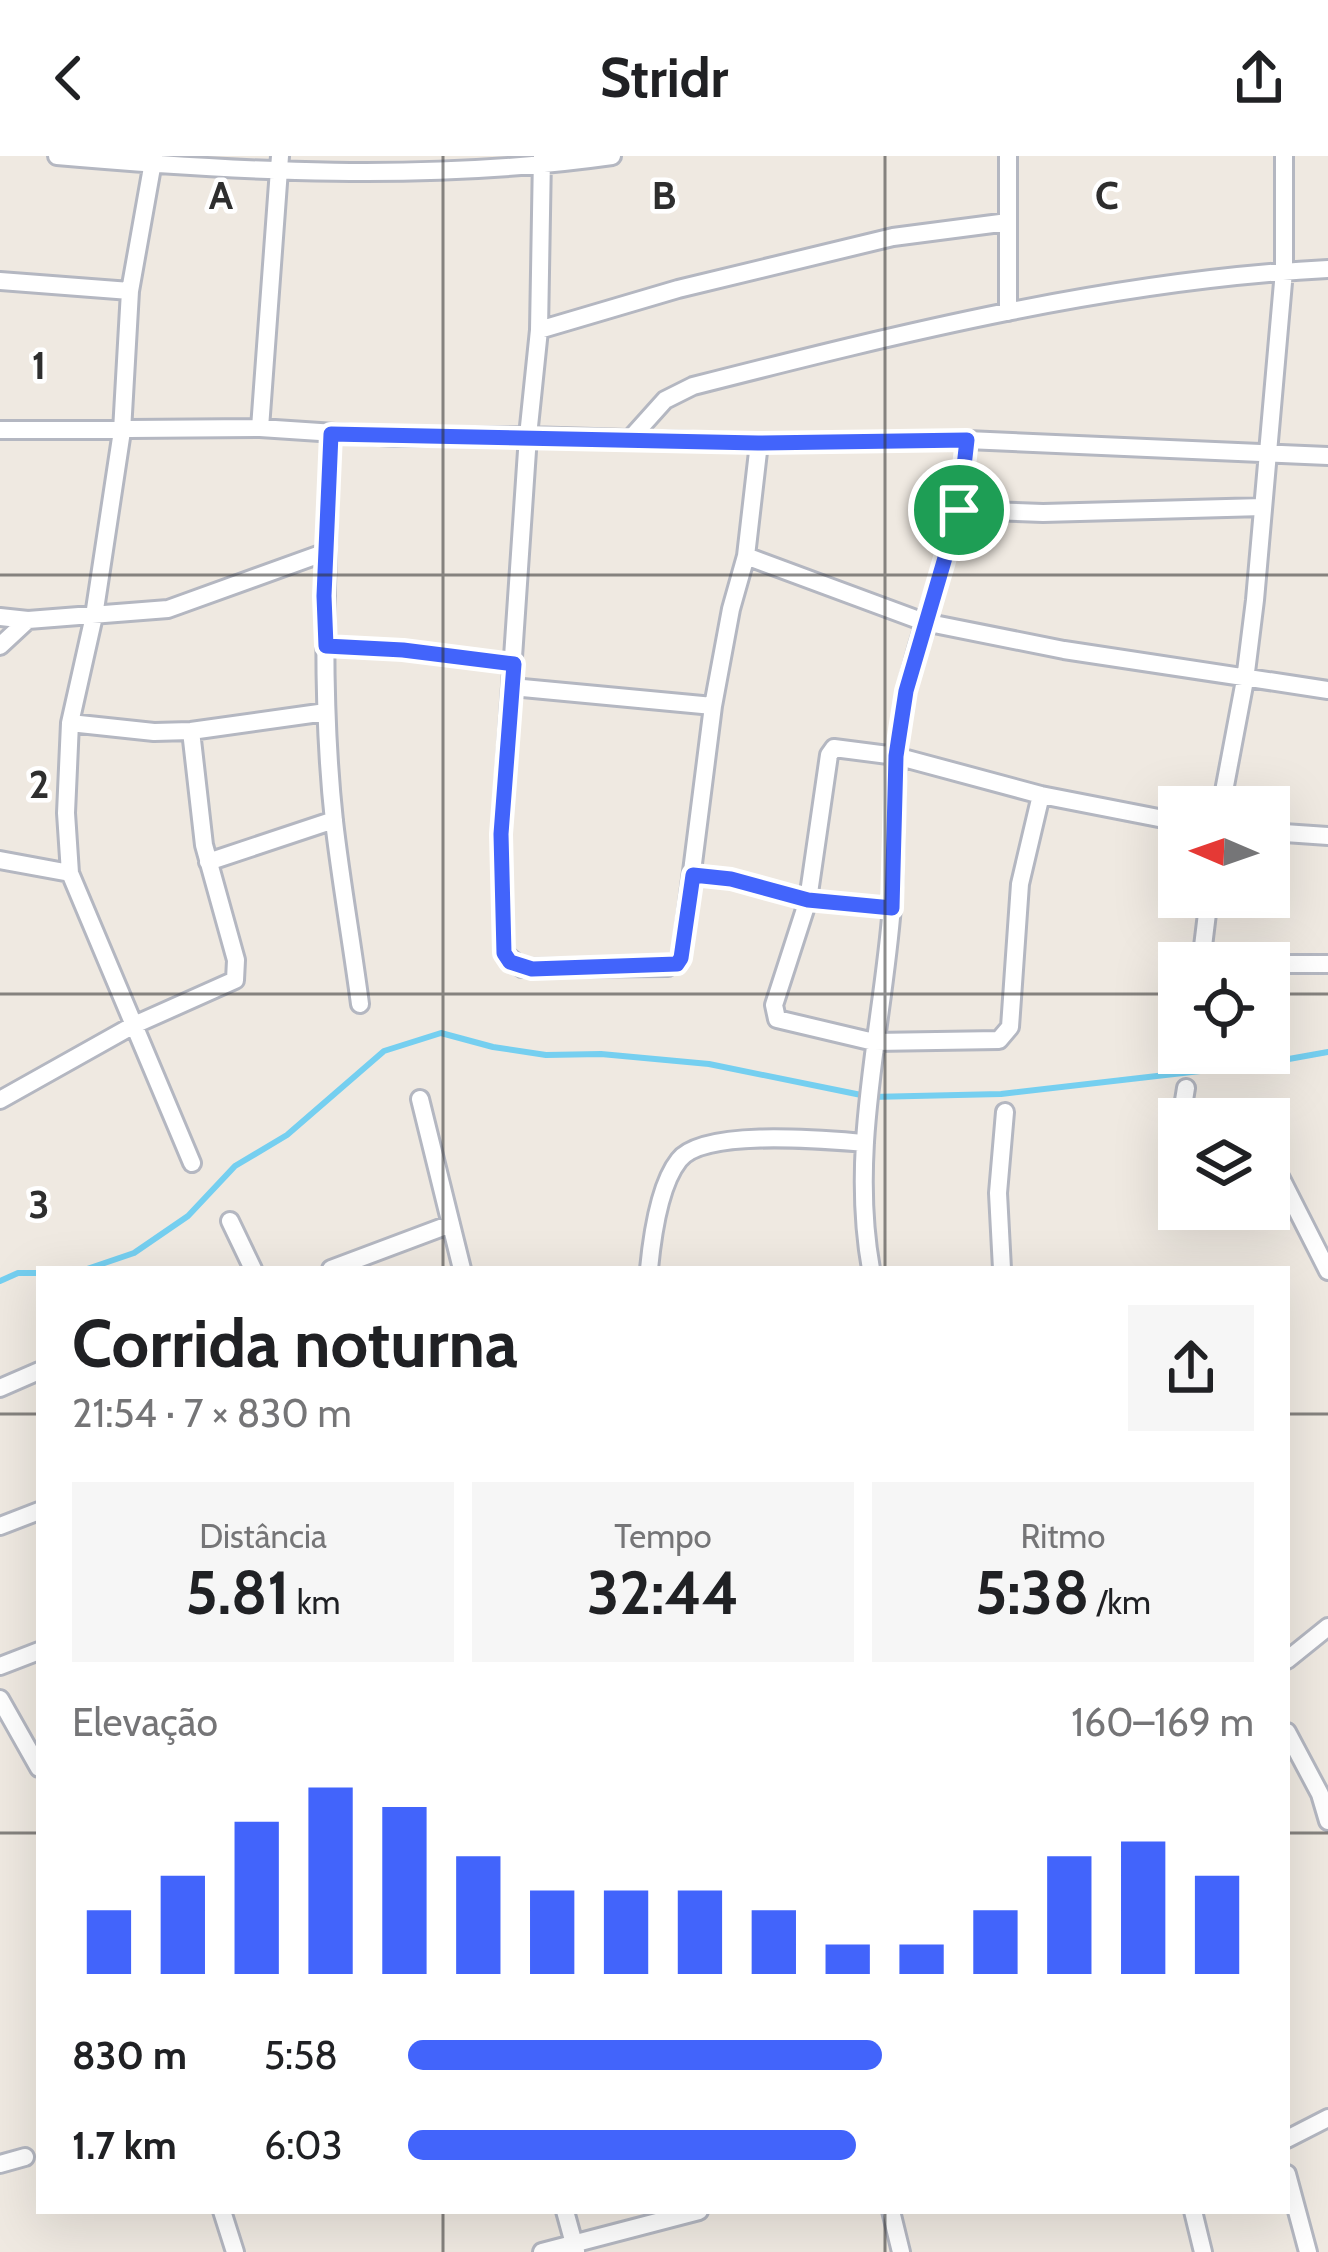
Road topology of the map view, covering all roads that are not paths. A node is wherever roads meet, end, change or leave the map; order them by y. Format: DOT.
graph roads {
  1 [pos="57,156"];
  2 [pos="612,156"];
  3 [pos="1008,156"];
  4 [pos="1284,156"];
  5 [pos="153,160"];
  6 [pos="543,161"];
  7 [pos="279,164"];
  8 [pos="1008,221"];
  9 [pos="1328,269"];
  10 [pos="1284,271"];
  11 [pos="0,281"];
  12 [pos="130,291"];
  13 [pos="1008,312"];
  14 [pos="539,330"];
  15 [pos="260,428"];
  16 [pos="0,430"];
  17 [pos="122,431"];
  18 [pos="331,434"];
  19 [pos="528,436"];
  20 [pos="630,439"];
  21 [pos="967,440"];
  22 [pos="758,443"];
  23 [pos="1266,454"];
  24 [pos="1328,456"];
  25 [pos="1263,507"];
  26 [pos="959,510"];
  27 [pos="326,553"];
  28 [pos="746,556"];
  29 [pos="94,616"];
  30 [pos="0,617"];
  31 [pos="28,620"];
  32 [pos="923,622"];
  33 [pos="0,646"];
  34 [pos="326,646"];
  35 [pos="514,664"];
  36 [pos="1245,680"];
  37 [pos="512,687"];
  38 [pos="1328,690"];
  39 [pos="713,706"];
  40 [pos="326,712"];
  41 [pos="70,723"];
  42 [pos="191,731"];
  43 [pos="896,756"];
  44 [pos="1225,786"];
  45 [pos="1041,795"];
  46 [pos="1158,818"];
  47 [pos="334,820"];
  48 [pos="1290,833"];
  49 [pos="1328,836"];
  50 [pos="0,860"];
  51 [pos="208,862"];
  52 [pos="70,873"];
  53 [pos="693,875"];
  54 [pos="808,900"];
  55 [pos="892,908"];
  56 [pos="1290,964"];
  57 [pos="1328,964"];
  58 [pos="360,1004"];
  59 [pos="132,1026"];
  60 [pos="874,1042"];
  61 [pos="1186,1088"];
  62 [pos="1184,1098"];
  63 [pos="420,1099"];
  64 [pos="0,1100"];
  65 [pos="1005,1112"];
  66 [pos="865,1143"];
  67 [pos="192,1163"];
  68 [pos="1290,1196"];
  69 [pos="230,1221"];
  70 [pos="451,1224"];
  71 [pos="252,1266"];
  72 [pos="339,1266"];
  73 [pos="461,1266"];
  74 [pos="647,1266"];
  75 [pos="871,1266"];
  76 [pos="1002,1266"];
  77 [pos="1328,1271"];
  78 [pos="36,1372"];
  79 [pos="0,1388"];
  80 [pos="36,1512"];
  81 [pos="0,1526"];
  82 [pos="1328,1627"];
  83 [pos="36,1652"];
  84 [pos="1290,1658"];
  85 [pos="0,1666"];
  86 [pos="0,1699"];
  87 [pos="1290,1737"];
  88 [pos="36,1763"];
  89 [pos="1324,1790"];
  90 [pos="1328,1821"];
  91 [pos="1328,2119"];
  92 [pos="1290,2138"];
  93 [pos="25,2157"];
  94 [pos="0,2164"];
  95 [pos="1290,2185"];
  96 [pos="223,2214"];
  97 [pos="566,2214"];
  98 [pos="689,2214"];
  99 [pos="892,2214"];
  100 [pos="1194,2214"];
  101 [pos="575,2248"];
  102 [pos="235,2252"];
  103 [pos="542,2252"];
  104 [pos="902,2252"];
  105 [pos="1203,2252"];
  106 [pos="1308,2252"];
  1 -- 5 [label="street"];
  2 -- 6 [label="street"];
  3 -- 8 [label="street"];
  4 -- 10 [label="street"];
  5 -- 7 [label="street"];
  5 -- 12 [label="street"];
  6 -- 7 [label="street"];
  6 -- 14 [label="street"];
  7 -- 15 [label="street"];
  8 -- 13 [label="street"];
  8 -- 14 [label="street"];
  9 -- 10 [label="street"];
  10 -- 13 [label="street"];
  10 -- 23 [label="street"];
  11 -- 12 [label="street"];
  12 -- 17 [label="street"];
  13 -- 20 [label="street"];
  14 -- 19 [label="street"];
  15 -- 17 [label="street"];
  15 -- 18 [label="street"];
  16 -- 17 [label="street"];
  17 -- 29 [label="street"];
  18 -- 19 [label="street"];
  18 -- 27 [label="street"];
  19 -- 20 [label="street"];
  19 -- 35 [label="street"];
  20 -- 22 [label="street"];
  21 -- 22 [label="street"];
  21 -- 23 [label="street"];
  21 -- 26 [label="street"];
  22 -- 28 [label="street"];
  23 -- 24 [label="street"];
  23 -- 25 [label="street"];
  25 -- 26 [label="street"];
  25 -- 36 [label="street"];
  26 -- 32 [label="street"];
  27 -- 29 [label="street"];
  27 -- 34 [label="street"];
  28 -- 32 [label="street"];
  28 -- 39 [label="street"];
  29 -- 31 [label="street"];
  29 -- 41 [label="street"];
  30 -- 31 [label="street"];
  31 -- 33 [label="street"];
  32 -- 36 [label="street"];
  32 -- 43 [label="street"];
  34 -- 35 [label="street"];
  34 -- 40 [label="street"];
  35 -- 37 [label="street"];
  36 -- 38 [label="street"];
  36 -- 44 [label="street"];
  37 -- 39 [label="street"];
  37 -- 53 [label="street"];
  39 -- 53 [label="street"];
  40 -- 42 [label="street"];
  40 -- 47 [label="street"];
  41 -- 42 [label="street"];
  41 -- 52 [label="street"];
  42 -- 51 [label="street"];
  43 -- 45 [label="street"];
  43 -- 54 [label="street"];
  43 -- 55 [label="street"];
  45 -- 46 [label="street"];
  45 -- 60 [label="street"];
  47 -- 51 [label="street"];
  47 -- 58 [label="street"];
  48 -- 49 [label="street"];
  50 -- 52 [label="street"];
  51 -- 59 [label="street"];
  52 -- 59 [label="street"];
  53 -- 54 [label="street"];
  54 -- 55 [label="street"];
  54 -- 60 [label="street"];
  55 -- 60 [label="street"];
  56 -- 57 [label="street"];
  59 -- 64 [label="street"];
  59 -- 67 [label="street"];
  60 -- 66 [label="street"];
  61 -- 62 [label="street"];
  63 -- 70 [label="street"];
  65 -- 76 [label="street"];
  66 -- 74 [label="street"];
  66 -- 75 [label="street"];
  68 -- 77 [label="street"];
  69 -- 71 [label="street"];
  70 -- 72 [label="street"];
  70 -- 73 [label="street"];
  78 -- 79 [label="street"];
  80 -- 81 [label="street"];
  82 -- 84 [label="street"];
  83 -- 85 [label="street"];
  86 -- 88 [label="street"];
  87 -- 89 [label="street"];
  89 -- 90 [label="street"];
  91 -- 92 [label="street"];
  93 -- 94 [label="street"];
  95 -- 106 [label="street"];
  96 -- 102 [label="street"];
  97 -- 101 [label="street"];
  98 -- 101 [label="street"];
  99 -- 104 [label="street"];
  100 -- 105 [label="street"];
  101 -- 103 [label="street"];
}
